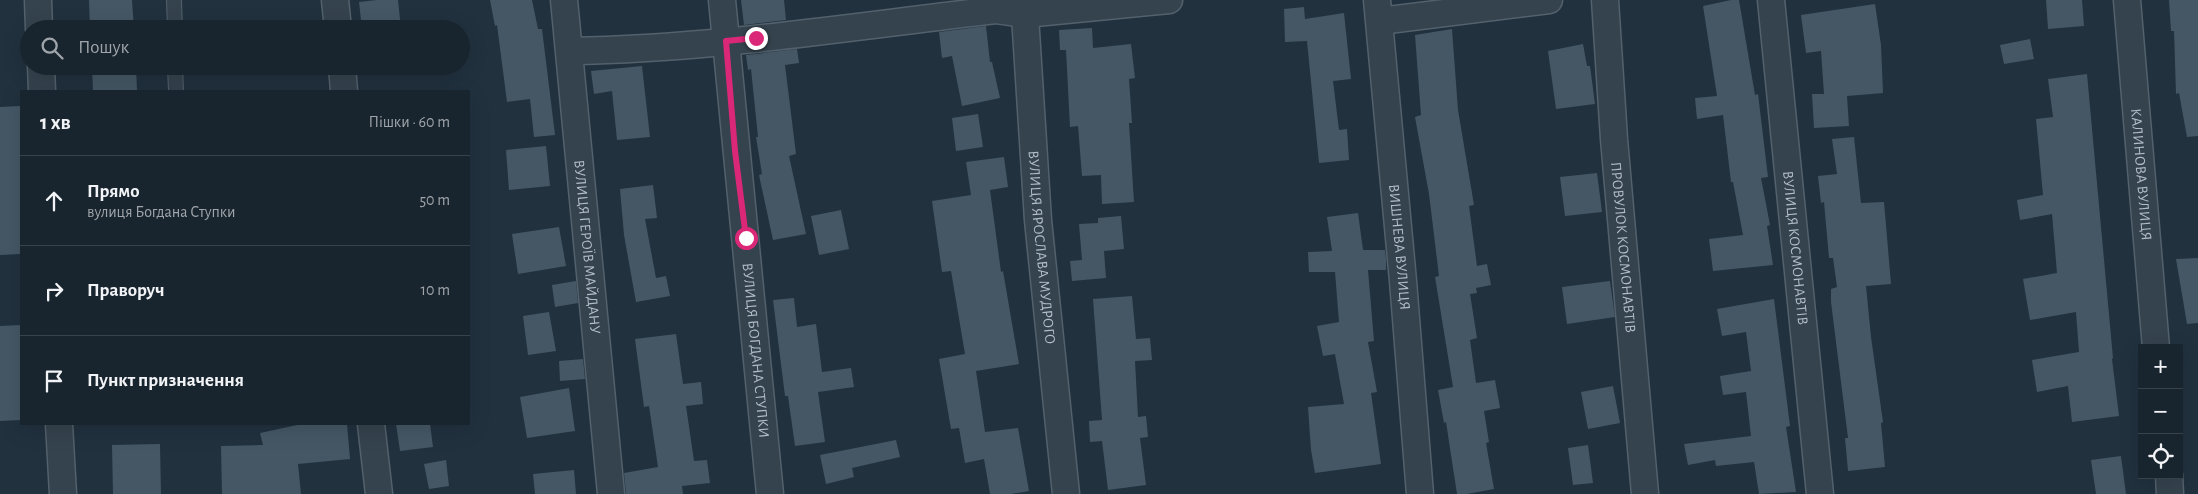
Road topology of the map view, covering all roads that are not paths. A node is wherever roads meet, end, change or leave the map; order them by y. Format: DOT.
graph roads {
  1 [pos="38,0"];
  2 [pos="174,0"];
  3 [pos="335,0"];
  4 [pos="564,0"];
  5 [pos="722,0"];
  6 [pos="1169,0"];
  7 [pos="1548,0"];
  8 [pos="1605,0"];
  9 [pos="1772,0"];
  10 [pos="2128,0"];
  11 [pos="1024,7"];
  12 [pos="1379,10"];
  13 [pos="39,20"];
  14 [pos="175,20"];
  15 [pos="337,20"];
  16 [pos="726,41"];
  17 [pos="570,50"];
  18 [pos="41,75"];
  19 [pos="175,75"];
  20 [pos="343,75"];
  21 [pos="42,90"];
  22 [pos="176,90"];
  23 [pos="344,90"];
  24 [pos="2156,344"];
  25 [pos="59,425"];
  26 [pos="372,425"];
  27 [pos="2169,479"];
  28 [pos="63,494"];
  29 [pos="379,494"];
  30 [pos="610,494"];
  31 [pos="770,494"];
  32 [pos="1066,494"];
  33 [pos="1420,494"];
  34 [pos="1645,494"];
  35 [pos="1820,494"];
  36 [pos="2170,494"];
  1 -- 13 [label="street"];
  2 -- 14 [label="lane"];
  3 -- 15 [label="street"];
  4 -- 17 [label="street, ВУЛИЦЯ ГЕРОЇВ МАЙДАНУ"];
  5 -- 16 [label="street, ВУЛИЦЯ БОГДАНА СТУПКИ"];
  6 -- 11 [label="street"];
  7 -- 12 [label="street"];
  8 -- 34 [label="street, ПРОВУЛОК КОСМОНАВТІВ"];
  9 -- 35 [label="street, ВУЛИЦЯ КОСМОНАВТІВ"];
  10 -- 24 [label="street, КАЛИНОВА ВУЛИЦЯ"];
  11 -- 16 [label="street"];
  11 -- 32 [label="street, ВУЛИЦЯ ЯРОСЛАВА МУДРОГО"];
  12 -- 33 [label="street, ВИШНЕВА ВУЛИЦЯ"];
  16 -- 17 [label="street"];
  16 -- 31 [label="street, ВУЛИЦЯ БОГДАНА СТУПКИ"];
  17 -- 30 [label="street, ВУЛИЦЯ ГЕРОЇВ МАЙДАНУ"];
  18 -- 21 [label="street"];
  19 -- 22 [label="lane"];
  20 -- 23 [label="street"];
  25 -- 28 [label="street"];
  26 -- 29 [label="street"];
  27 -- 36 [label="street"];
}
